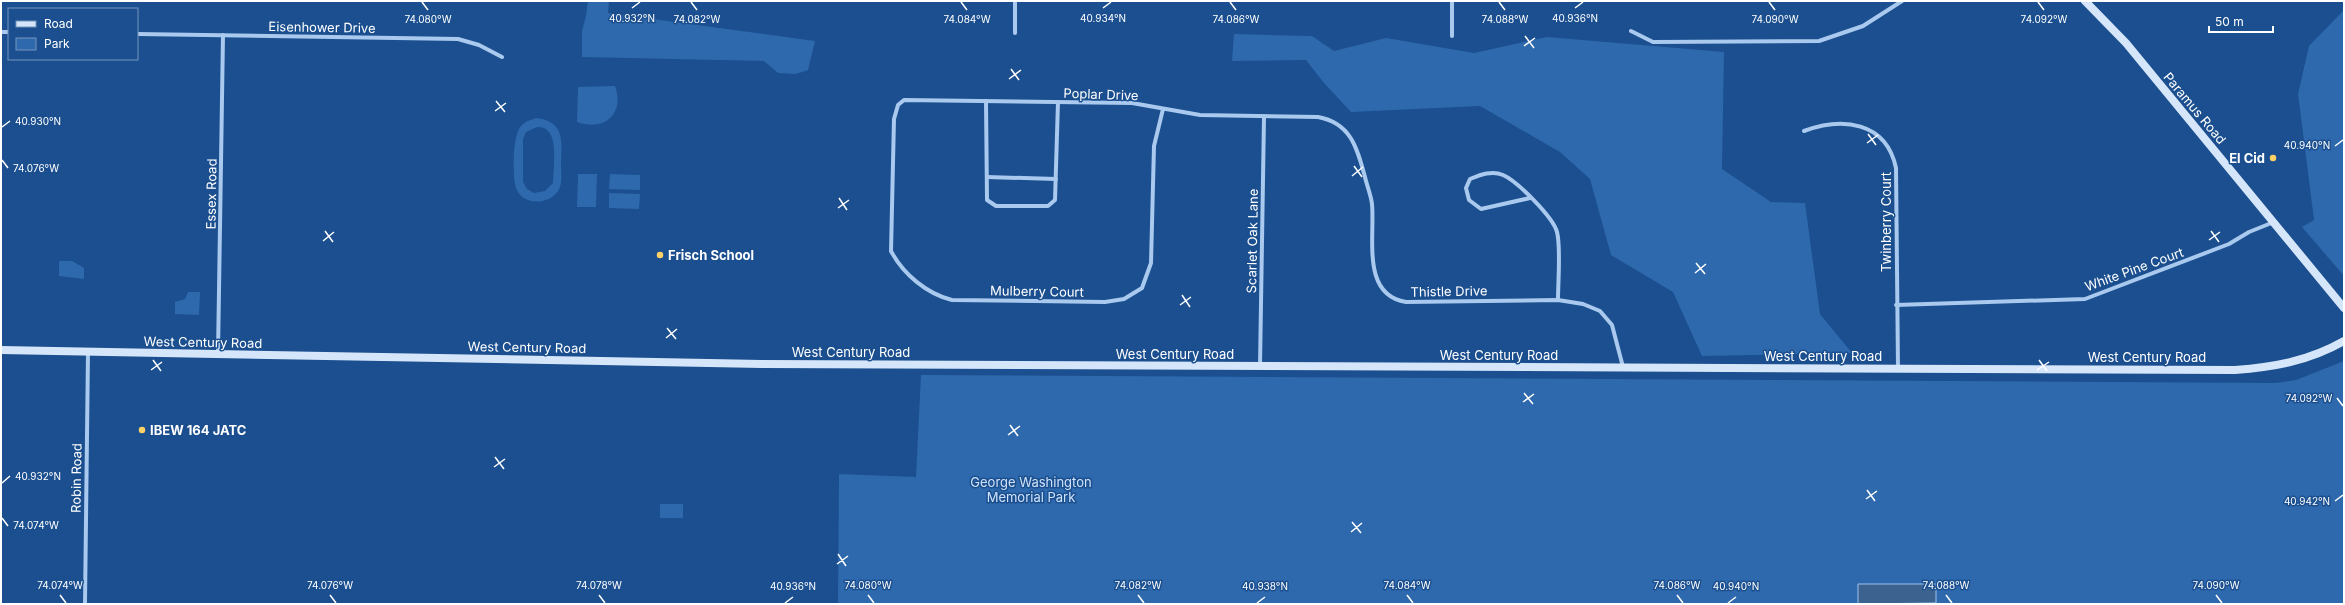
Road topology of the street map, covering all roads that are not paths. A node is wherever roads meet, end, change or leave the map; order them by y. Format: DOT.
graph roads {
  1 [pos="1015,1"];
  2 [pos="1452,1"];
  3 [pos="1902,1"];
  4 [pos="2085,1"];
  5 [pos="1631,31"];
  6 [pos="1015,33"];
  7 [pos="138,34"];
  8 [pos="223,35"];
  9 [pos="1452,36"];
  10 [pos="502,57"];
  11 [pos="986,101"];
  12 [pos="1058,102"];
  13 [pos="1163,109"];
  14 [pos="1264,117"];
  15 [pos="894,126"];
  16 [pos="1804,131"];
  17 [pos="1358,150"];
  18 [pos="987,177"];
  19 [pos="1056,179"];
  20 [pos="1530,198"];
  21 [pos="2274,222"];
  22 [pos="1558,300"];
  23 [pos="1896,305"];
  24 [pos="2344,308"];
  25 [pos="2344,341"];
  26 [pos="1,350"];
  27 [pos="88,351"];
  28 [pos="218,354"];
  29 [pos="1260,366"];
  30 [pos="1623,367"];
  31 [pos="1898,369"];
  32 [pos="85,604"];
  1 -- 6 [label="street"];
  2 -- 9 [label="street"];
  3 -- 5 [label="street"];
  4 -- 21 [label="main road, Paramus Road"];
  7 -- 8 [label="street, Eisenhower Drive"];
  8 -- 10 [label="street, Eisenhower Drive"];
  8 -- 28 [label="street, Essex Road"];
  11 -- 12 [label="street, Poplar Drive"];
  11 -- 15 [label="street, Poplar Drive"];
  11 -- 18 [label="street"];
  12 -- 13 [label="street, Poplar Drive"];
  12 -- 19 [label="street"];
  13 -- 14 [label="street, Poplar Drive"];
  13 -- 15 [label="street, Mulberry Court"];
  14 -- 17 [label="street, Poplar Drive"];
  14 -- 29 [label="street, Scarlet Oak Lane"];
  16 -- 23 [label="street, Twinberry Court"];
  17 -- 22 [label="street, Thistle Drive"];
  18 -- 19 [label="street"];
  18 -- 19 [label="street"];
  20 -- 20 [label="street"];
  20 -- 22 [label="street"];
  21 -- 23 [label="street, White Pine Court"];
  21 -- 24 [label="main road, Paramus Road"];
  22 -- 30 [label="street, Thistle Drive"];
  23 -- 31 [label="street, Twinberry Court"];
  25 -- 31 [label="main road, West Century Road"];
  26 -- 27 [label="main road, West Century Road"];
  27 -- 28 [label="main road, West Century Road"];
  27 -- 32 [label="street, Robin Road"];
  28 -- 29 [label="main road, West Century Road"];
  29 -- 30 [label="main road, West Century Road"];
  30 -- 31 [label="main road, West Century Road"];
}
